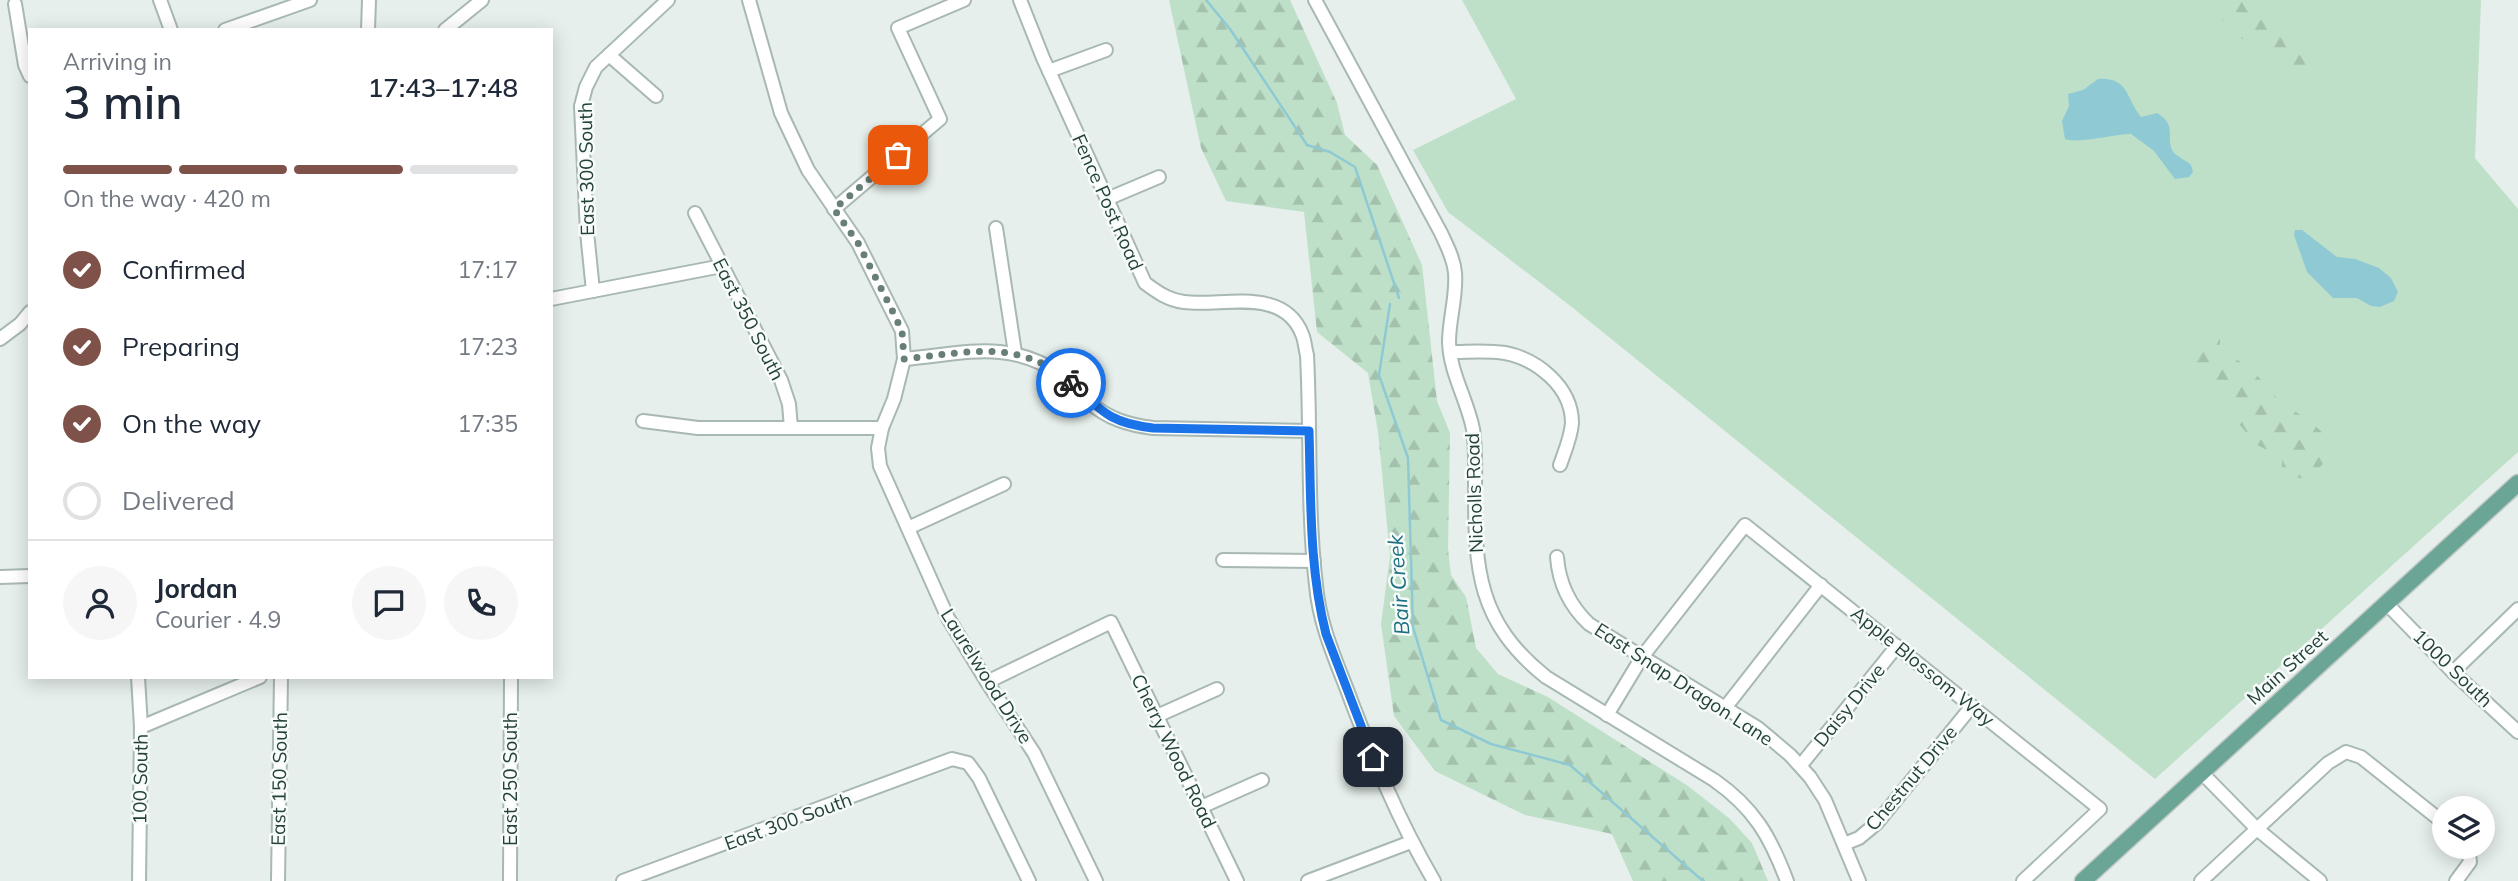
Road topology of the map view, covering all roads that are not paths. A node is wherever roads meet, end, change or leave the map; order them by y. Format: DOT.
graph roads {
  1 [pos="160,0"];
  2 [pos="310,0"];
  3 [pos="369,0"];
  4 [pos="482,0"];
  5 [pos="668,0"];
  6 [pos="749,0"];
  7 [pos="964,0"];
  8 [pos="1020,0"];
  9 [pos="1315,0"];
  10 [pos="15,4"];
  11 [pos="170,28"];
  12 [pos="231,28"];
  13 [pos="368,28"];
  14 [pos="447,28"];
  15 [pos="1106,50"];
  16 [pos="610,55"];
  17 [pos="1049,71"];
  18 [pos="28,72"];
  19 [pos="656,96"];
  20 [pos="1159,177"];
  21 [pos="1107,199"];
  22 [pos="834,209"];
  23 [pos="695,213"];
  24 [pos="996,228"];
  25 [pos="722,266"];
  26 [pos="593,291"];
  27 [pos="553,299"];
  28 [pos="28,314"];
  29 [pos="0,339"];
  30 [pos="1450,352"];
  31 [pos="1015,353"];
  32 [pos="904,359"];
  33 [pos="643,421"];
  34 [pos="791,428"];
  35 [pos="882,428"];
  36 [pos="1309,431"];
  37 [pos="1560,465"];
  38 [pos="2518,483"];
  39 [pos="1004,484"];
  40 [pos="908,528"];
  41 [pos="1558,557"];
  42 [pos="1223,560"];
  43 [pos="1314,561"];
  44 [pos="28,576"];
  45 [pos="4,577"];
  46 [pos="1821,585"];
  47 [pos="2387,604"];
  48 [pos="2518,609"];
  49 [pos="1897,646"];
  50 [pos="1642,657"];
  51 [pos="2452,672"];
  52 [pos="138,679"];
  53 [pos="256,679"];
  54 [pos="281,679"];
  55 [pos="511,679"];
  56 [pos="987,682"];
  57 [pos="1217,689"];
  58 [pos="1972,706"];
  59 [pos="1725,708"];
  60 [pos="1606,715"];
  61 [pos="1157,716"];
  62 [pos="141,727"];
  63 [pos="2518,732"];
  64 [pos="1801,765"];
  65 [pos="2202,773"];
  66 [pos="1262,780"];
  67 [pos="1201,807"];
  68 [pos="2432,814"];
  69 [pos="2257,829"];
  70 [pos="1412,842"];
  71 [pos="1844,844"];
  72 [pos="2470,859"];
  73 [pos="139,881"];
  74 [pos="278,881"];
  75 [pos="510,881"];
  76 [pos="623,881"];
  77 [pos="1029,881"];
  78 [pos="1096,881"];
  79 [pos="1237,881"];
  80 [pos="1308,881"];
  81 [pos="1434,881"];
  82 [pos="1787,881"];
  83 [pos="1859,881"];
  84 [pos="2022,881"];
  85 [pos="2083,881"];
  86 [pos="2201,881"];
  87 [pos="2320,881"];
  88 [pos="2456,881"];
  1 -- 11 [label="street"];
  2 -- 12 [label="street"];
  3 -- 13 [label="street"];
  4 -- 14 [label="street"];
  5 -- 16 [label="street, East 300 South"];
  6 -- 22 [label="street"];
  7 -- 22 [label="street"];
  8 -- 17 [label="street, Fence Post Road"];
  9 -- 30 [label="street, Nicholls Road"];
  10 -- 18 [label="street"];
  15 -- 17 [label="street"];
  16 -- 19 [label="street"];
  16 -- 26 [label="street, East 300 South"];
  17 -- 21 [label="street, Fence Post Road"];
  20 -- 21 [label="street"];
  21 -- 36 [label="street, Fence Post Road"];
  22 -- 32 [label="street"];
  23 -- 25 [label="street, East 350 South"];
  24 -- 31 [label="street"];
  25 -- 26 [label="street"];
  25 -- 34 [label="street, East 350 South"];
  26 -- 27 [label="street"];
  28 -- 29 [label="street"];
  30 -- 37 [label="street"];
  30 -- 60 [label="street, Nicholls Road"];
  31 -- 32 [label="street"];
  31 -- 36 [label="street"];
  32 -- 35 [label="street, Laurelwood Drive"];
  33 -- 34 [label="street"];
  34 -- 35 [label="street"];
  35 -- 40 [label="street, Laurelwood Drive"];
  36 -- 43 [label="street, Fence Post Road"];
  38 -- 47 [label="main road, Main Street"];
  39 -- 40 [label="street"];
  40 -- 56 [label="street, Laurelwood Drive"];
  41 -- 50 [label="street, East Snap Dragon Lane"];
  42 -- 43 [label="street"];
  43 -- 70 [label="street, Fence Post Road"];
  44 -- 45 [label="street"];
  46 -- 49 [label="street, Apple Blossom Way"];
  46 -- 50 [label="street, Apple Blossom Way"];
  46 -- 59 [label="street"];
  47 -- 51 [label="street, 1000 South"];
  47 -- 65 [label="main road, Main Street"];
  48 -- 51 [label="street"];
  49 -- 58 [label="street, Apple Blossom Way"];
  49 -- 64 [label="street, Daisy Drive"];
  50 -- 59 [label="street, East Snap Dragon Lane"];
  50 -- 60 [label="street"];
  51 -- 63 [label="street, 1000 South"];
  52 -- 62 [label="street, 100 South"];
  53 -- 62 [label="street"];
  54 -- 74 [label="street, East 150 South"];
  55 -- 75 [label="street, East 250 South"];
  56 -- 61 [label="street, Cherry Wood Road"];
  56 -- 78 [label="street, Laurelwood Drive"];
  57 -- 61 [label="street"];
  58 -- 71 [label="street, Chestnut Drive"];
  58 -- 84 [label="street, Apple Blossom Way"];
  59 -- 64 [label="street, East Snap Dragon Lane"];
  60 -- 82 [label="street, Nicholls Road"];
  61 -- 67 [label="street, Cherry Wood Road"];
  62 -- 73 [label="street, 100 South"];
  64 -- 71 [label="street, East Snap Dragon Lane"];
  65 -- 69 [label="street"];
  65 -- 85 [label="main road, Main Street"];
  66 -- 67 [label="street"];
  67 -- 79 [label="street, Cherry Wood Road"];
  68 -- 69 [label="street"];
  69 -- 86 [label="street"];
  69 -- 87 [label="street"];
  70 -- 80 [label="street"];
  70 -- 81 [label="street, Fence Post Road"];
  71 -- 83 [label="street, East Snap Dragon Lane"];
  72 -- 88 [label="street"];
  76 -- 77 [label="street, East 300 South"];
}
